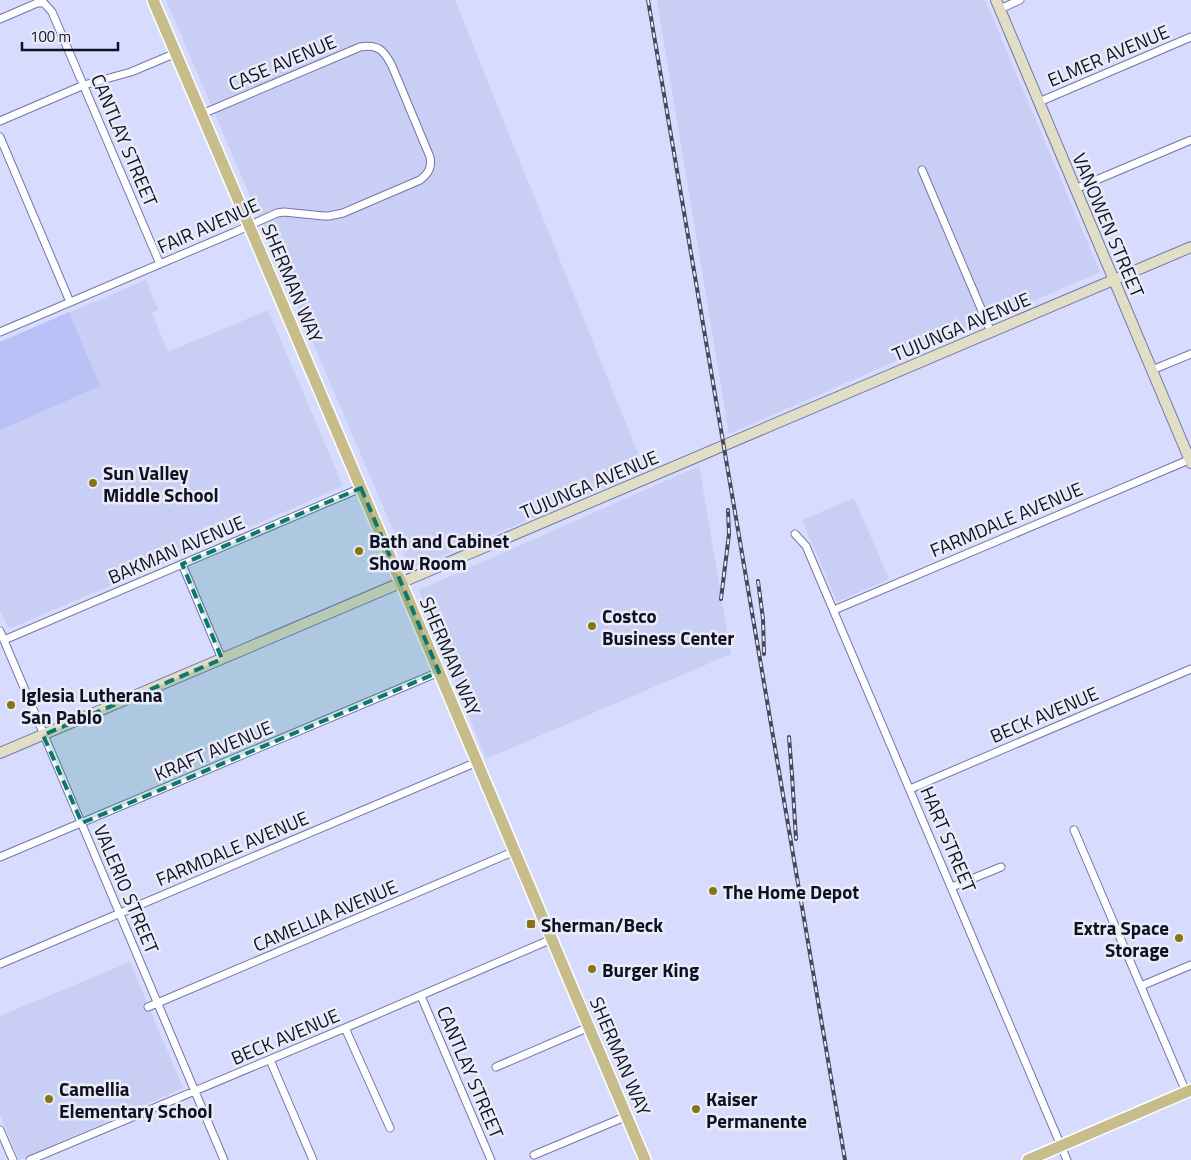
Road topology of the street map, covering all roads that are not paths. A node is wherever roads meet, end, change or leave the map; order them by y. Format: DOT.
graph roads {
  1 [pos="153,0"];
  2 [pos="1017,1"];
  3 [pos="998,4"];
  4 [pos="0,19"];
  5 [pos="1191,37"];
  6 [pos="176,53"];
  7 [pos="84,85"];
  8 [pos="1039,102"];
  9 [pos="202,114"];
  10 [pos="0,121"];
  11 [pos="0,137"];
  12 [pos="1191,140"];
  13 [pos="430,169"];
  14 [pos="922,170"];
  15 [pos="1075,189"];
  16 [pos="249,225"];
  17 [pos="1191,248"];
  18 [pos="160,264"];
  19 [pos="1114,280"];
  20 [pos="70,302"];
  21 [pos="0,332"];
  22 [pos="991,332"];
  23 [pos="1191,354"];
  24 [pos="1152,370"];
  25 [pos="1191,460"];
  26 [pos="361,488"];
  27 [pos="795,534"];
  28 [pos="182,564"];
  29 [pos="401,582"];
  30 [pos="834,610"];
  31 [pos="0,631"];
  32 [pos="4,640"];
  33 [pos="222,659"];
  34 [pos="1191,669"];
  35 [pos="439,672"];
  36 [pos="43,735"];
  37 [pos="0,753"];
  38 [pos="477,762"];
  39 [pos="910,789"];
  40 [pos="82,823"];
  41 [pos="1074,830"];
  42 [pos="515,851"];
  43 [pos="0,857"];
  44 [pos="1001,867"];
  45 [pos="952,887"];
  46 [pos="120,914"];
  47 [pos="552,939"];
  48 [pos="0,964"];
  49 [pos="1191,965"];
  50 [pos="1140,986"];
  51 [pos="422,996"];
  52 [pos="158,1003"];
  53 [pos="148,1007"];
  54 [pos="345,1028"];
  55 [pos="589,1028"];
  56 [pos="270,1060"];
  57 [pos="496,1067"];
  58 [pos="196,1090"];
  59 [pos="1188,1091"];
  60 [pos="627,1116"];
  61 [pos="390,1128"];
  62 [pos="0,1130"];
  63 [pos="1061,1146"];
  64 [pos="534,1155"];
  65 [pos="13,1160"];
  66 [pos="30,1160"];
  67 [pos="224,1160"];
  68 [pos="313,1160"];
  69 [pos="491,1160"];
  70 [pos="645,1160"];
  71 [pos="1028,1160"];
  72 [pos="1067,1160"];
  1 -- 6 [label="main road, SHERMAN WAY"];
  2 -- 3 [label="street"];
  3 -- 8 [label="street, VANOWEN STREET"];
  4 -- 7 [label="street, CANTLAY STREET"];
  5 -- 8 [label="street, ELMER AVENUE"];
  6 -- 7 [label="street"];
  6 -- 9 [label="main road, SHERMAN WAY"];
  7 -- 10 [label="street"];
  7 -- 18 [label="street, CANTLAY STREET"];
  8 -- 15 [label="street, VANOWEN STREET"];
  9 -- 13 [label="street, CASE AVENUE"];
  9 -- 16 [label="main road, SHERMAN WAY"];
  11 -- 20 [label="street"];
  12 -- 15 [label="street"];
  13 -- 16 [label="street, FAIR AVENUE"];
  14 -- 22 [label="street"];
  15 -- 19 [label="street, VANOWEN STREET"];
  16 -- 18 [label="street, FAIR AVENUE"];
  16 -- 26 [label="main road, SHERMAN WAY"];
  17 -- 19 [label="street, TUJUNGA AVENUE"];
  18 -- 20 [label="street, FAIR AVENUE"];
  19 -- 22 [label="street, TUJUNGA AVENUE"];
  19 -- 24 [label="street, VANOWEN STREET"];
  20 -- 21 [label="street, FAIR AVENUE"];
  22 -- 29 [label="street, TUJUNGA AVENUE"];
  23 -- 24 [label="street"];
  24 -- 25 [label="street, VANOWEN STREET"];
  25 -- 30 [label="street, FARMDALE AVENUE"];
  26 -- 28 [label="street, BAKMAN AVENUE"];
  26 -- 29 [label="main road, SHERMAN WAY"];
  27 -- 30 [label="street, HART STREET"];
  28 -- 32 [label="street, BAKMAN AVENUE"];
  28 -- 33 [label="street"];
  29 -- 33 [label="street, TUJUNGA AVENUE"];
  29 -- 35 [label="main road, SHERMAN WAY"];
  30 -- 39 [label="street, HART STREET"];
  31 -- 32 [label="street, VALERIO STREET"];
  32 -- 36 [label="street, VALERIO STREET"];
  33 -- 36 [label="street, TUJUNGA AVENUE"];
  34 -- 39 [label="street, BECK AVENUE"];
  35 -- 38 [label="main road, SHERMAN WAY"];
  35 -- 40 [label="street, KRAFT AVENUE"];
  36 -- 37 [label="street, TUJUNGA AVENUE"];
  36 -- 40 [label="street, VALERIO STREET"];
  38 -- 42 [label="main road, SHERMAN WAY"];
  38 -- 46 [label="street, FARMDALE AVENUE"];
  39 -- 45 [label="street, HART STREET"];
  40 -- 43 [label="street, KRAFT AVENUE"];
  40 -- 46 [label="street, VALERIO STREET"];
  41 -- 50 [label="street"];
  42 -- 47 [label="main road, SHERMAN WAY"];
  42 -- 52 [label="street, CAMELLIA AVENUE"];
  44 -- 45 [label="street"];
  45 -- 63 [label="street, HART STREET"];
  46 -- 48 [label="street, FARMDALE AVENUE"];
  46 -- 52 [label="street, VALERIO STREET"];
  47 -- 51 [label="street, BECK AVENUE"];
  47 -- 55 [label="main road, SHERMAN WAY"];
  49 -- 50 [label="street"];
  50 -- 59 [label="street"];
  51 -- 54 [label="street, BECK AVENUE"];
  51 -- 69 [label="street, CANTLAY STREET"];
  52 -- 53 [label="street, CAMELLIA AVENUE"];
  52 -- 58 [label="street, VALERIO STREET"];
  54 -- 56 [label="street, BECK AVENUE"];
  54 -- 61 [label="street"];
  55 -- 57 [label="street"];
  55 -- 60 [label="main road, SHERMAN WAY"];
  56 -- 58 [label="street, BECK AVENUE"];
  56 -- 68 [label="street"];
  58 -- 66 [label="street, BECK AVENUE"];
  58 -- 67 [label="street, VALERIO STREET"];
  59 -- 63 [label="main road"];
  60 -- 64 [label="street"];
  60 -- 70 [label="main road, SHERMAN WAY"];
  62 -- 65 [label="street"];
  63 -- 71 [label="main road"];
  63 -- 72 [label="street, HART STREET"];
}
